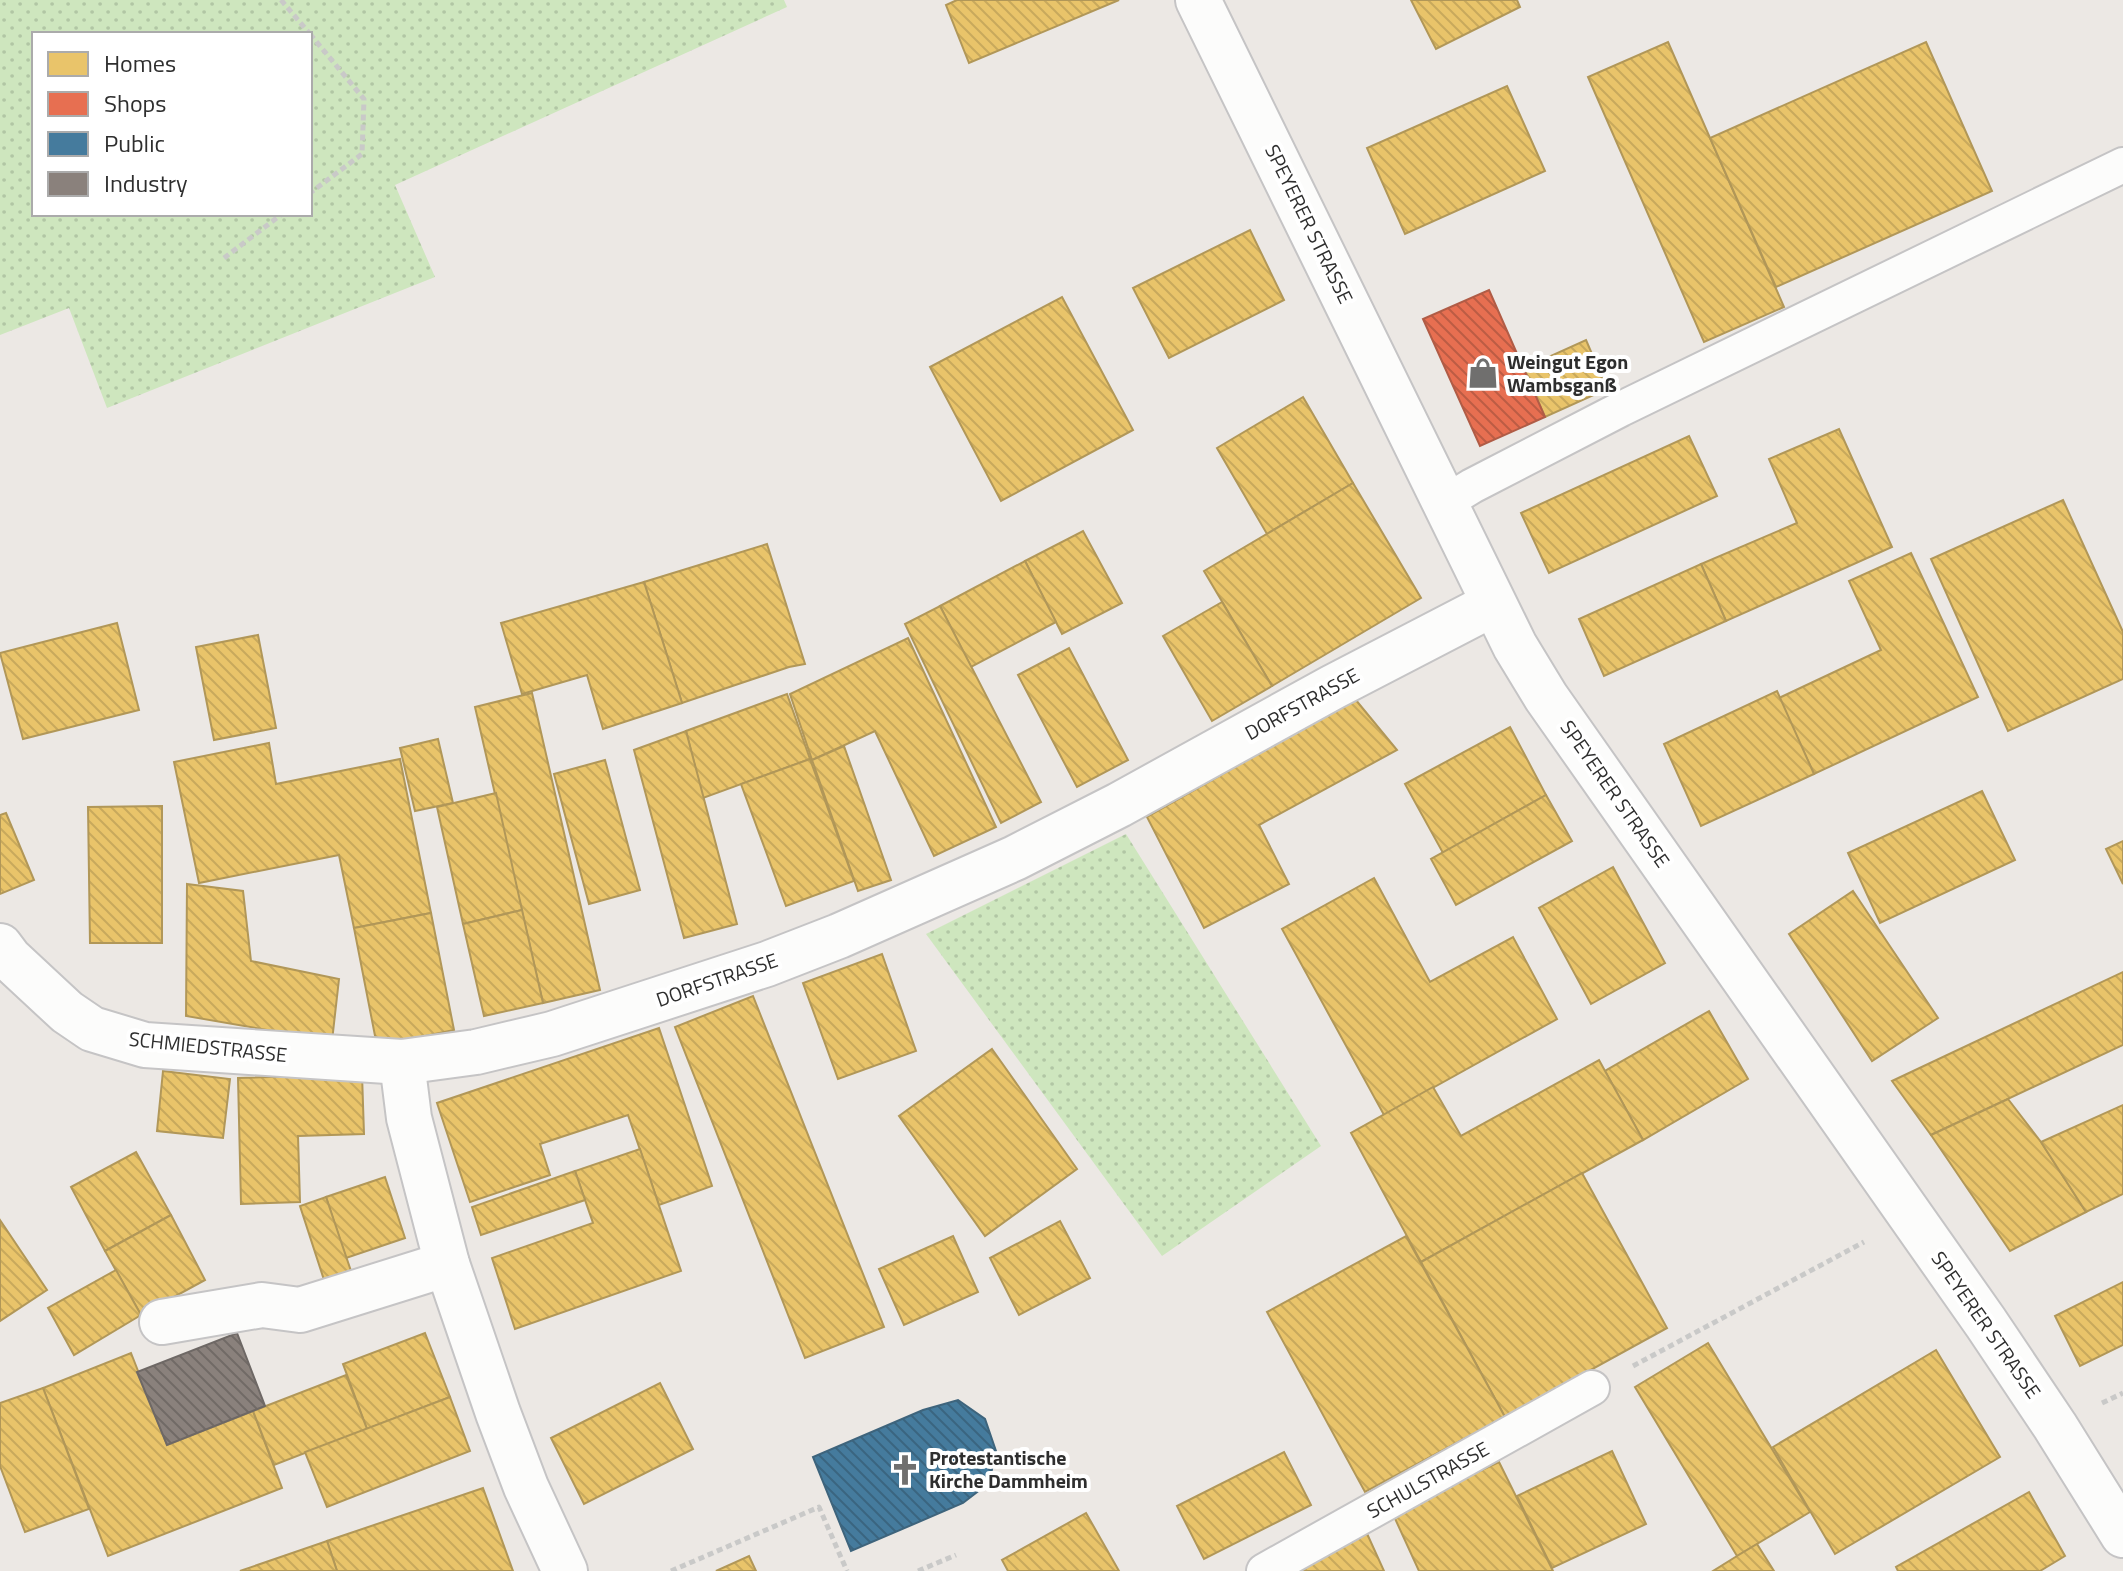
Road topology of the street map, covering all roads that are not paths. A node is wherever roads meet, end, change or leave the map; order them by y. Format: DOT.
graph roads {
  1 [pos="1198,0"];
  2 [pos="2123,165"];
  3 [pos="1446,502"];
  4 [pos="1493,604"];
  5 [pos="0,946"];
  6 [pos="402,1062"];
  7 [pos="447,1264"];
  8 [pos="162,1322"];
  9 [pos="1592,1388"];
  10 [pos="2123,1535"];
  11 [pos="565,1571"];
  12 [pos="1264,1571"];
  1 -- 3 [label="street, SPEYERER STRASSE"];
  2 -- 3 [label="lane"];
  3 -- 4 [label="street, SPEYERER STRASSE"];
  4 -- 6 [label="street, DORFSTRASSE"];
  4 -- 10 [label="street, SPEYERER STRASSE"];
  5 -- 6 [label="street, SCHMIEDSTRASSE"];
  6 -- 7 [label="street"];
  7 -- 8 [label="street"];
  7 -- 11 [label="street"];
  9 -- 12 [label="lane, SCHULSTRASSE"];
}
